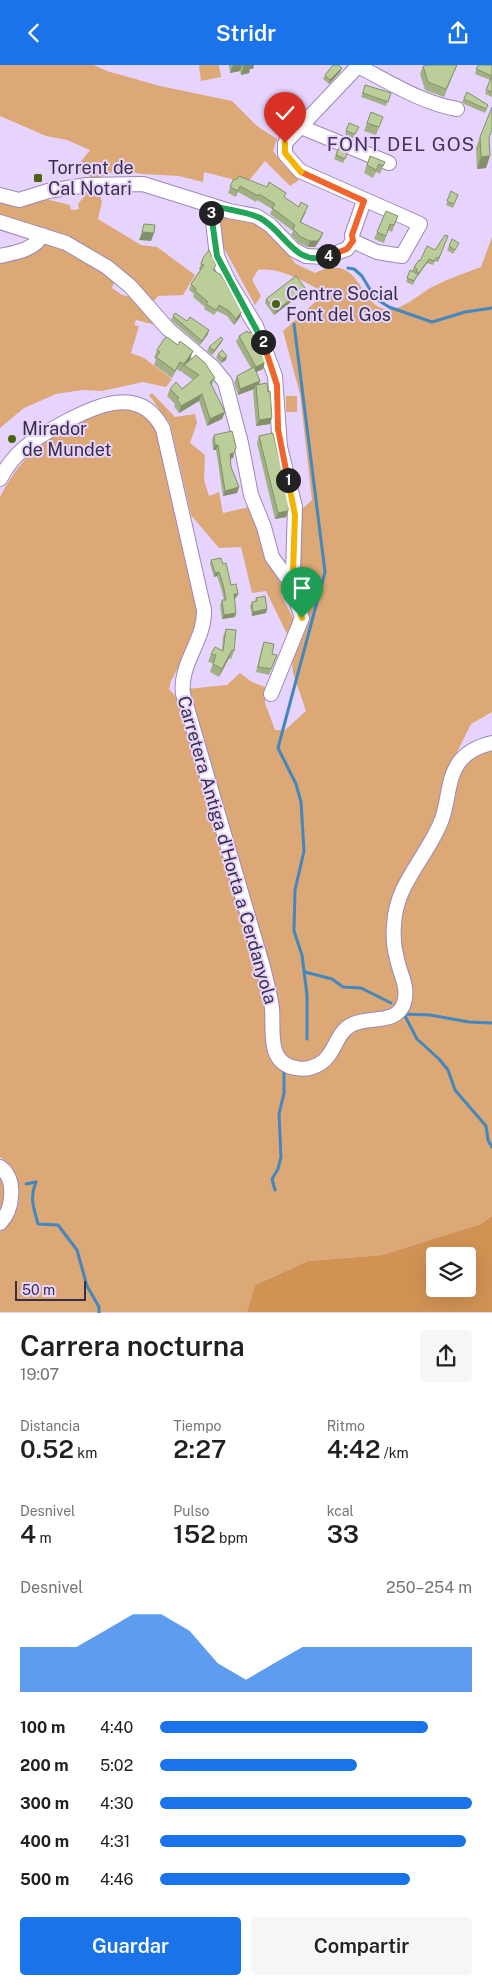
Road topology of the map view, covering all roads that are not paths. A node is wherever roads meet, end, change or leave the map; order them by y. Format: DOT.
graph roads {
  1 [pos="358,66"];
  2 [pos="457,109"];
  3 [pos="301,127"];
  4 [pos="389,163"];
  5 [pos="0,195"];
  6 [pos="364,201"];
  7 [pos="211,205"];
  8 [pos="0,222"];
  9 [pos="24,231"];
  10 [pos="42,235"];
  11 [pos="353,241"];
  12 [pos="0,255"];
  13 [pos="0,479"];
  14 [pos="290,582"];
  15 [pos="271,694"];
  16 [pos="492,743"];
  17 [pos="0,1167"];
  18 [pos="0,1223"];
  1 -- 2 [label="street"];
  1 -- 3 [label="street"];
  3 -- 4 [label="street"];
  3 -- 6 [label="street"];
  5 -- 7 [label="street"];
  6 -- 11 [label="street"];
  6 -- 11 [label="street"];
  7 -- 11 [label="street"];
  7 -- 14 [label="street"];
  8 -- 9 [label="street"];
  9 -- 10 [label="street"];
  9 -- 12 [label="street"];
  10 -- 12 [label="street"];
  10 -- 14 [label="street"];
  13 -- 16 [label="street, Carretera Antiga d'Horta a Cerdanyola"];
  14 -- 15 [label="street"];
  17 -- 18 [label="street"];
}
